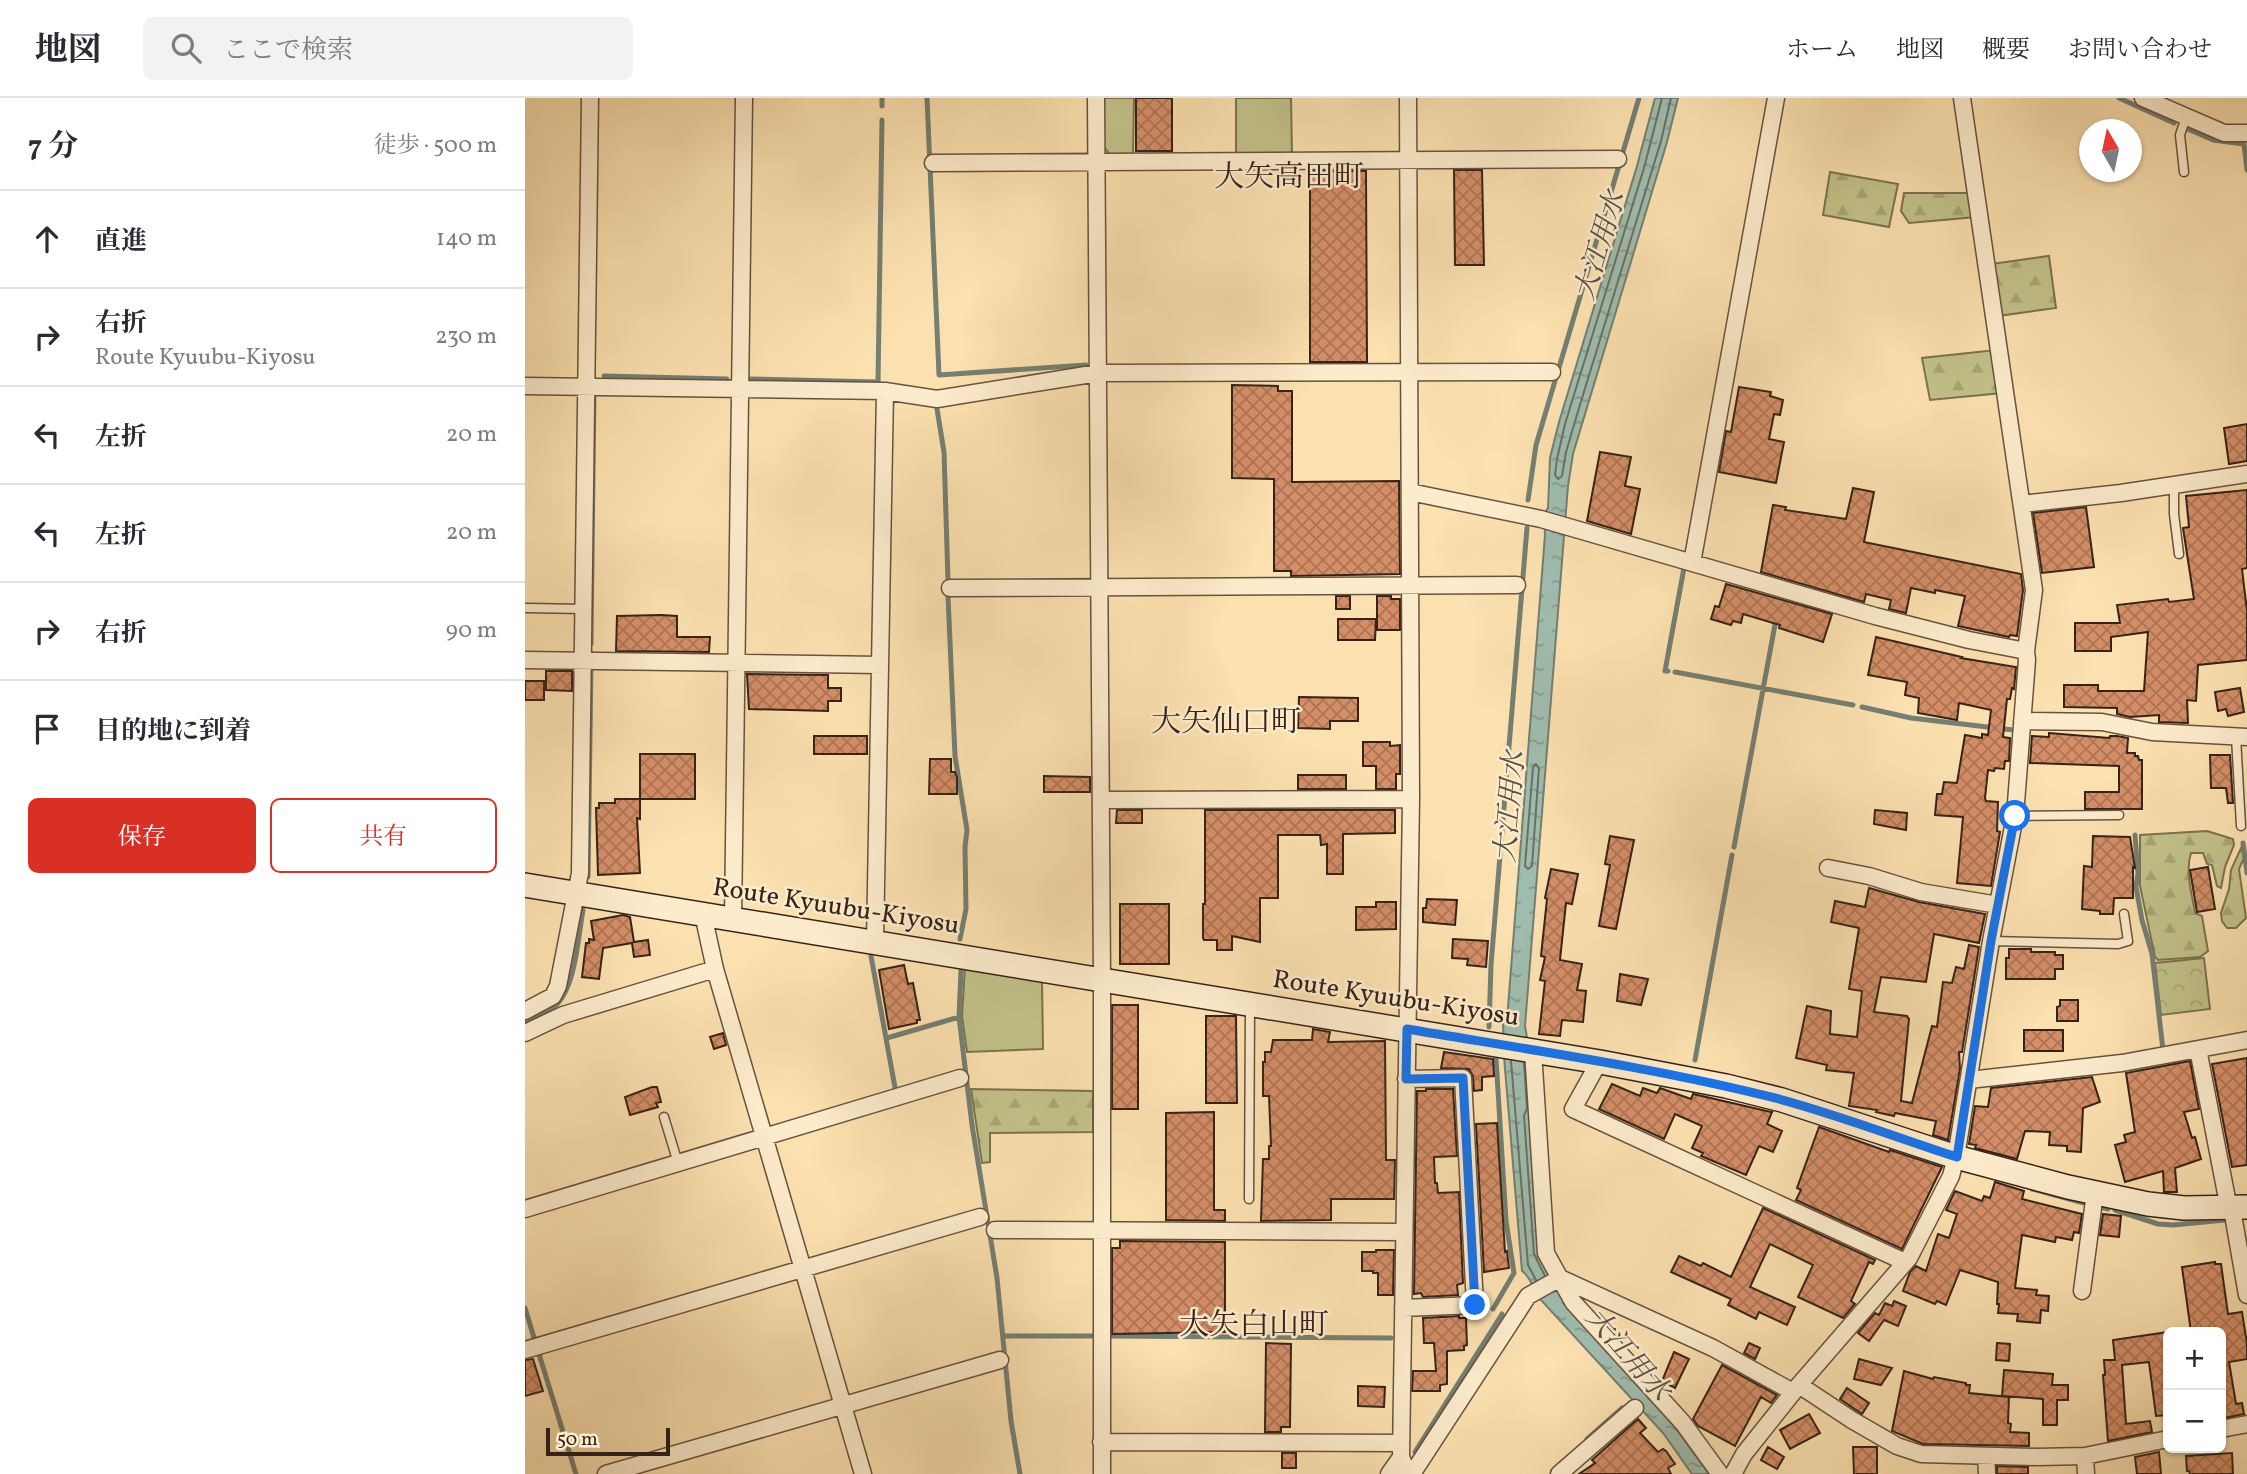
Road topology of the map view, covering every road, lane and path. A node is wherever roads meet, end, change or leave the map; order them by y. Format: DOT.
graph roads {
  1 [pos="590,98"];
  2 [pos="744,98"];
  3 [pos="1096,98"];
  4 [pos="1408,98"];
  5 [pos="1776,98"];
  6 [pos="1962,98"];
  7 [pos="2143,98"];
  8 [pos="2186,117"];
  9 [pos="2247,133"];
  10 [pos="1618,159"];
  11 [pos="1408,160"];
  12 [pos="1097,162"];
  13 [pos="933,163"];
  14 [pos="2184,172"];
  15 [pos="1552,372"];
  16 [pos="1098,373"];
  17 [pos="1409,373"];
  18 [pos="525,386"];
  19 [pos="591,387"];
  20 [pos="740,389"];
  21 [pos="885,391"];
  22 [pos="2247,474"];
  23 [pos="2174,485"];
  24 [pos="1410,492"];
  25 [pos="2022,504"];
  26 [pos="2179,554"];
  27 [pos="1692,563"];
  28 [pos="1410,585"];
  29 [pos="1517,585"];
  30 [pos="1099,587"];
  31 [pos="950,588"];
  32 [pos="527,608"];
  33 [pos="584,609"];
  34 [pos="2026,651"];
  35 [pos="525,660"];
  36 [pos="588,661"];
  37 [pos="736,664"];
  38 [pos="880,665"];
  39 [pos="2022,721"];
  40 [pos="2242,737"];
  41 [pos="1411,799"];
  42 [pos="1101,800"];
  43 [pos="2015,816"];
  44 [pos="2119,816"];
  45 [pos="2241,826"];
  46 [pos="1828,868"];
  47 [pos="525,885"];
  48 [pos="577,893"];
  49 [pos="1998,905"];
  50 [pos="703,914"];
  51 [pos="2124,914"];
  52 [pos="733,919"];
  53 [pos="1991,941"];
  54 [pos="875,942"];
  55 [pos="715,969"];
  56 [pos="1101,979"];
  57 [pos="1250,1003"];
  58 [pos="525,1011"];
  59 [pos="1407,1029"];
  60 [pos="525,1033"];
  61 [pos="2247,1040"];
  62 [pos="2198,1049"];
  63 [pos="1532,1050"];
  64 [pos="1599,1062"];
  65 [pos="960,1078"];
  66 [pos="1406,1079"];
  67 [pos="1969,1080"];
  68 [pos="664,1116"];
  69 [pos="764,1137"];
  70 [pos="1957,1157"];
  71 [pos="678,1163"];
  72 [pos="2095,1193"];
  73 [pos="1249,1199"];
  74 [pos="2236,1208"];
  75 [pos="525,1209"];
  76 [pos="980,1217"];
  77 [pos="995,1230"];
  78 [pos="1101,1230"];
  79 [pos="1404,1232"];
  80 [pos="1905,1262"];
  81 [pos="802,1268"];
  82 [pos="1559,1279"];
  83 [pos="2082,1291"];
  84 [pos="2247,1295"];
  85 [pos="1403,1308"];
  86 [pos="525,1350"];
  87 [pos="1000,1360"];
  88 [pos="1796,1389"];
  89 [pos="843,1406"];
  90 [pos="1635,1408"];
  91 [pos="2247,1424"];
  92 [pos="2226,1428"];
  93 [pos="2163,1440"];
  94 [pos="1101,1442"];
  95 [pos="1401,1450"];
  96 [pos="1986,1456"];
  97 [pos="2085,1456"];
  98 [pos="606,1474"];
  99 [pos="863,1474"];
  100 [pos="1102,1474"];
  101 [pos="1389,1474"];
  102 [pos="1410,1474"];
  103 [pos="1559,1474"];
  104 [pos="1720,1474"];
  105 [pos="1733,1474"];
  106 [pos="1987,1474"];
  107 [pos="2086,1474"];
  1 -- 19 [label="street"];
  2 -- 20 [label="street"];
  3 -- 12 [label="street"];
  4 -- 11 [label="street"];
  5 -- 27 [label="street"];
  6 -- 25 [label="street"];
  7 -- 8 [label="street"];
  8 -- 9 [label="street"];
  8 -- 14 [label="lane"];
  10 -- 11 [label="street"];
  11 -- 12 [label="street"];
  11 -- 17 [label="street"];
  12 -- 13 [label="street"];
  12 -- 16 [label="street"];
  15 -- 17 [label="street"];
  16 -- 17 [label="street"];
  16 -- 21 [label="street"];
  16 -- 30 [label="street"];
  17 -- 24 [label="street"];
  18 -- 19 [label="street"];
  19 -- 20 [label="street"];
  19 -- 33 [label="street"];
  20 -- 21 [label="street"];
  20 -- 37 [label="street"];
  21 -- 38 [label="street"];
  22 -- 23 [label="street"];
  23 -- 25 [label="street"];
  23 -- 26 [label="lane"];
  24 -- 27 [label="street"];
  24 -- 28 [label="street"];
  25 -- 34 [label="street"];
  27 -- 34 [label="street"];
  28 -- 29 [label="street"];
  28 -- 30 [label="street"];
  28 -- 41 [label="street"];
  30 -- 31 [label="street"];
  30 -- 42 [label="street"];
  32 -- 33 [label="lane"];
  33 -- 36 [label="street"];
  34 -- 39 [label="street"];
  35 -- 36 [label="street"];
  36 -- 37 [label="street"];
  36 -- 48 [label="street"];
  37 -- 38 [label="street"];
  37 -- 52 [label="street"];
  38 -- 54 [label="street"];
  39 -- 40 [label="street"];
  39 -- 43 [label="street"];
  40 -- 45 [label="lane"];
  41 -- 42 [label="street"];
  41 -- 59 [label="street"];
  42 -- 56 [label="street"];
  43 -- 44 [label="lane"];
  43 -- 49 [label="street"];
  46 -- 49 [label="street"];
  47 -- 48 [label="main road, Route Kyuubu-Kiyosu"];
  48 -- 50 [label="main road, Route Kyuubu-Kiyosu"];
  48 -- 58 [label="street"];
  49 -- 53 [label="street"];
  50 -- 52 [label="main road, Route Kyuubu-Kiyosu"];
  50 -- 55 [label="street"];
  51 -- 53 [label="lane"];
  52 -- 54 [label="main road, Route Kyuubu-Kiyosu"];
  53 -- 67 [label="street"];
  54 -- 56 [label="main road, Route Kyuubu-Kiyosu"];
  55 -- 60 [label="street"];
  55 -- 69 [label="street"];
  56 -- 57 [label="main road, Route Kyuubu-Kiyosu"];
  56 -- 78 [label="street"];
  57 -- 59 [label="main road, Route Kyuubu-Kiyosu"];
  57 -- 73 [label="lane"];
  59 -- 63 [label="main road, Route Kyuubu-Kiyosu"];
  59 -- 66 [label="street"];
  61 -- 62 [label="street"];
  62 -- 67 [label="street"];
  62 -- 74 [label="street"];
  63 -- 64 [label="main road, Route Kyuubu-Kiyosu"];
  63 -- 82 [label="street"];
  64 -- 70 [label="main road, Route Kyuubu-Kiyosu"];
  64 -- 80 [label="street"];
  65 -- 69 [label="street"];
  66 -- 79 [label="street"];
  66 -- 85 [label="street"];
  67 -- 70 [label="street"];
  68 -- 71 [label="lane"];
  69 -- 71 [label="street"];
  69 -- 81 [label="street"];
  70 -- 72 [label="main road, Route Kyuubu-Kiyosu"];
  70 -- 80 [label="street"];
  71 -- 75 [label="street"];
  72 -- 74 [label="main road, Route Kyuubu-Kiyosu"];
  72 -- 83 [label="street"];
  74 -- 84 [label="street"];
  76 -- 81 [label="street"];
  77 -- 78 [label="street"];
  78 -- 79 [label="street"];
  78 -- 94 [label="street"];
  79 -- 85 [label="street"];
  80 -- 88 [label="street"];
  81 -- 86 [label="street"];
  81 -- 89 [label="street"];
  82 -- 88 [label="street"];
  82 -- 102 [label="street"];
  82 -- 104 [label="street"];
  85 -- 95 [label="street"];
  87 -- 89 [label="street"];
  88 -- 96 [label="street"];
  88 -- 105 [label="street"];
  89 -- 98 [label="street"];
  89 -- 99 [label="street"];
  90 -- 103 [label="street"];
  91 -- 92 [label="street"];
  93 -- 97 [label="street"];
  94 -- 95 [label="street"];
  94 -- 100 [label="street"];
  95 -- 101 [label="street"];
  95 -- 102 [label="street"];
  96 -- 97 [label="street"];
  96 -- 106 [label="street"];
  97 -- 107 [label="street"];
}
